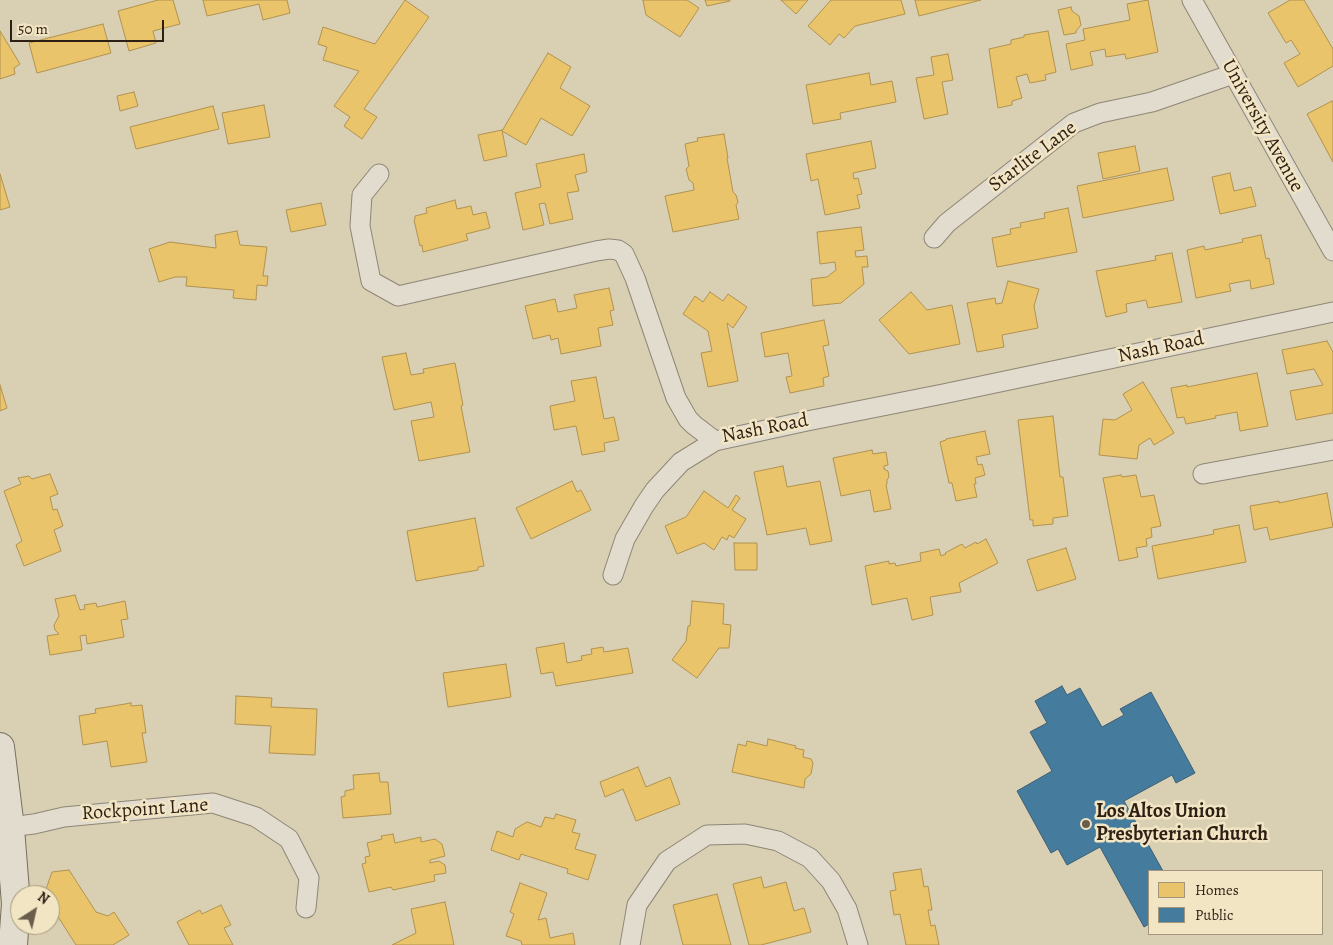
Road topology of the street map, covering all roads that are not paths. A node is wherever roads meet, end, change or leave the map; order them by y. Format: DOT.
graph roads {
  1 [pos="1192,0"];
  2 [pos="1233,74"];
  3 [pos="379,174"];
  4 [pos="1328,230"];
  5 [pos="934,238"];
  6 [pos="1333,251"];
  7 [pos="1333,312"];
  8 [pos="716,441"];
  9 [pos="1333,450"];
  10 [pos="1203,474"];
  11 [pos="613,576"];
  12 [pos="0,747"];
  13 [pos="5,828"];
  14 [pos="306,908"];
  15 [pos="12,945"];
  16 [pos="630,945"];
  17 [pos="858,945"];
  1 -- 2 [label="street, University Avenue"];
  2 -- 4 [label="street, University Avenue"];
  2 -- 5 [label="street, Starlite Lane"];
  3 -- 8 [label="street, Nash Road"];
  4 -- 6 [label="street, University Avenue"];
  7 -- 8 [label="street, Nash Road"];
  8 -- 11 [label="street"];
  9 -- 10 [label="street"];
  12 -- 13 [label="street"];
  13 -- 14 [label="street, Rockpoint Lane"];
  13 -- 15 [label="street"];
  16 -- 17 [label="street"];
}
